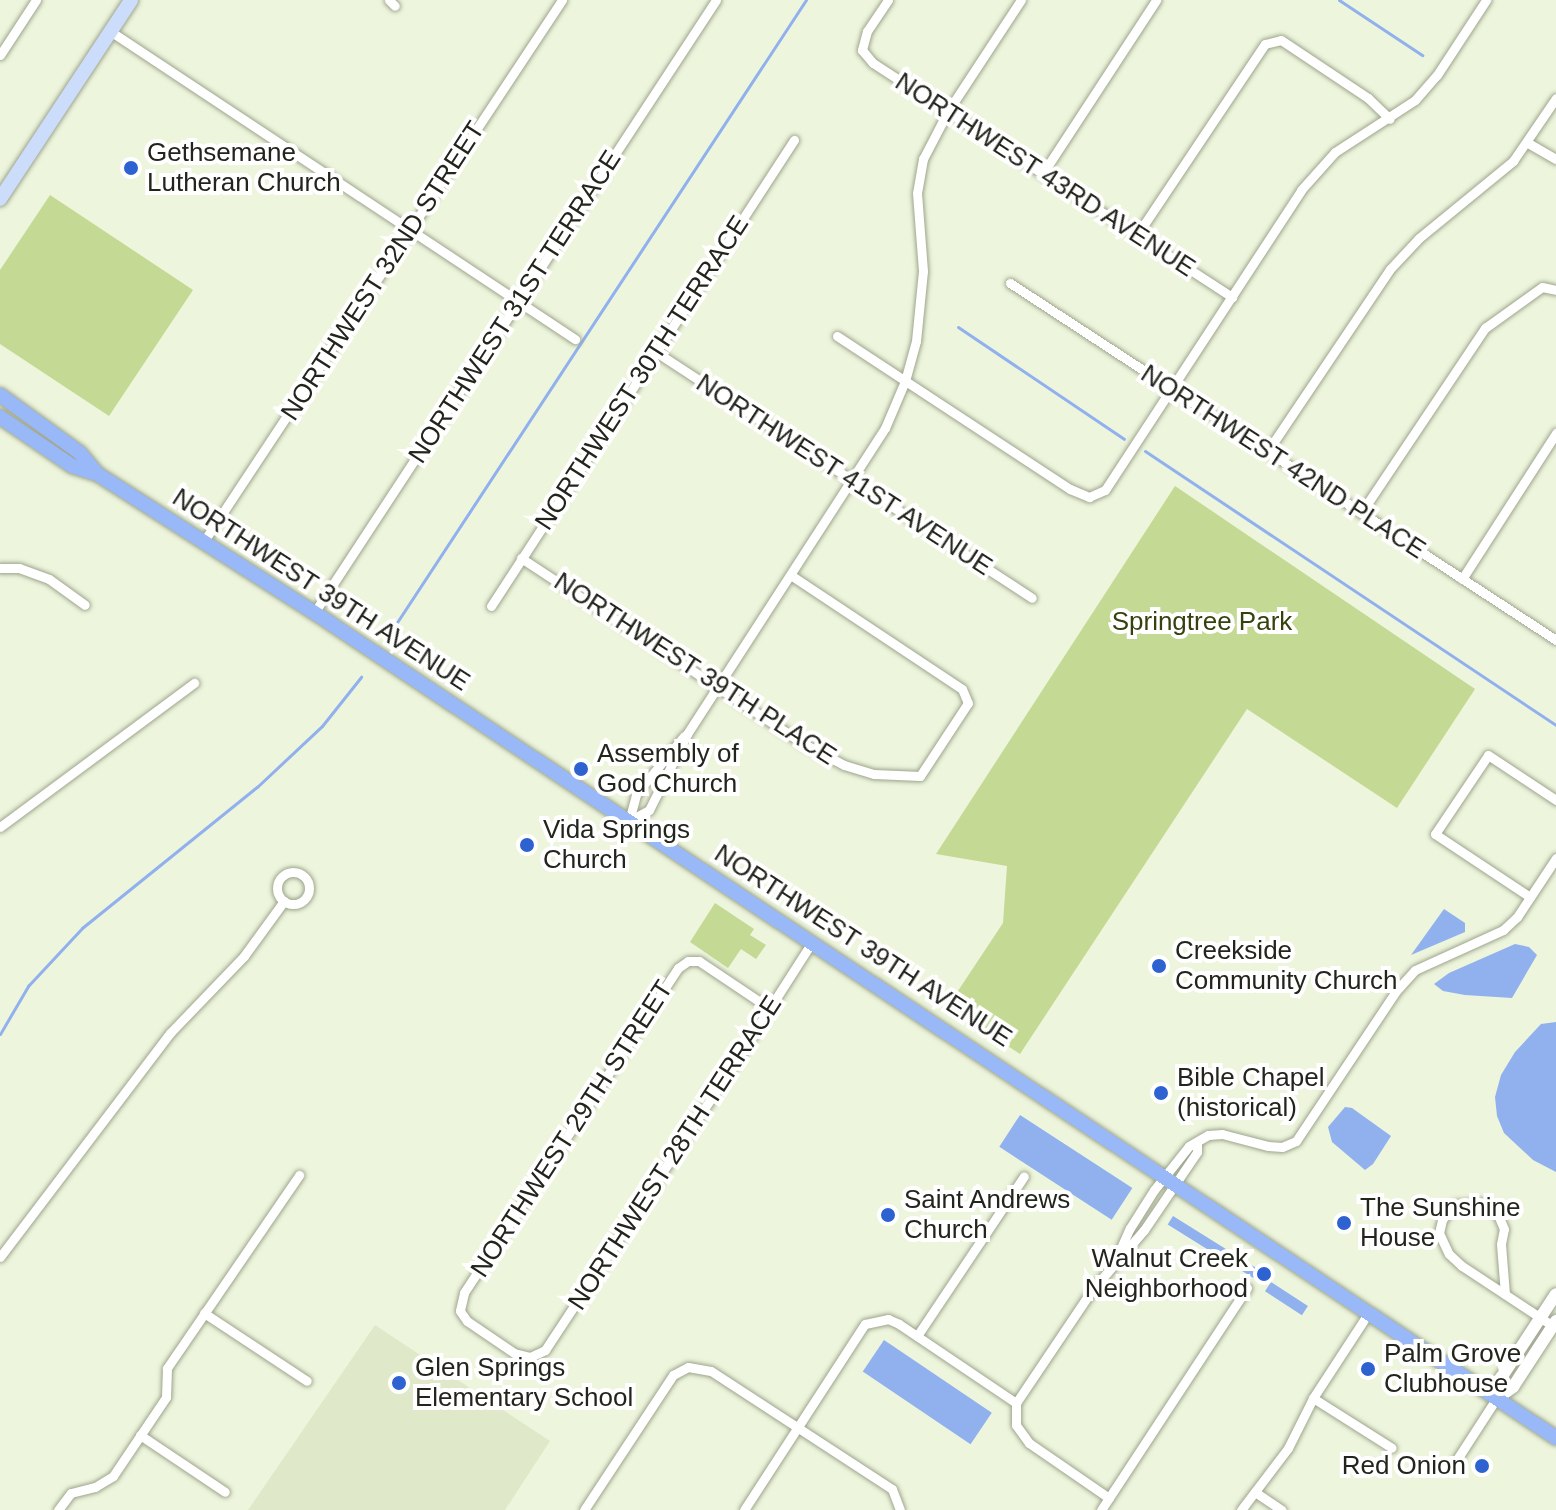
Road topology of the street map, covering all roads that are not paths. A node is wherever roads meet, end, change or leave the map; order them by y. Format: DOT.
graph roads {
  1 [pos="36,0"];
  2 [pos="131,0"];
  3 [pos="562,0"];
  4 [pos="716,0"];
  5 [pos="888,0"];
  6 [pos="1021,0"];
  7 [pos="1156,0"];
  8 [pos="1481,2"];
  9 [pos="110,31"];
  10 [pos="0,55"];
  11 [pos="1556,98"];
  12 [pos="948,111"];
  13 [pos="1390,119"];
  14 [pos="794,140"];
  15 [pos="1528,143"];
  16 [pos="1556,159"];
  17 [pos="1043,173"];
  18 [pos="0,199"];
  19 [pos="409,230"];
  20 [pos="1137,235"];
  21 [pos="1010,283"];
  22 [pos="1556,290"];
  23 [pos="1232,297"];
  24 [pos="519,302"];
  25 [pos="837,336"];
  26 [pos="575,339"];
  27 [pos="656,352"];
  28 [pos="905,381"];
  29 [pos="1171,389"];
  30 [pos="0,395"];
  31 [pos="0,417"];
  32 [pos="1556,433"];
  33 [pos="1267,452"];
  34 [pos="99,475"];
  35 [pos="853,482"];
  36 [pos="1361,513"];
  37 [pos="204,541"];
  38 [pos="521,558"];
  39 [pos="0,568"];
  40 [pos="792,576"];
  41 [pos="1462,579"];
  42 [pos="1032,598"];
  43 [pos="85,605"];
  44 [pos="491,606"];
  45 [pos="314,613"];
  46 [pos="1556,639"];
  47 [pos="194,683"];
  48 [pos="718,687"];
  49 [pos="687,734"];
  50 [pos="1556,800"];
  51 [pos="629,821"];
  52 [pos="0,827"];
  53 [pos="1556,858"];
  54 [pos="1530,897"];
  55 [pos="284,901"];
  56 [pos="812,942"];
  57 [pos="769,1008"];
  58 [pos="299,1175"];
  59 [pos="1024,1176"];
  60 [pos="1170,1180"];
  61 [pos="0,1257"];
  62 [pos="1247,1288"];
  63 [pos="1505,1294"];
  64 [pos="1556,1294"];
  65 [pos="1369,1312"];
  66 [pos="204,1313"];
  67 [pos="1541,1317"];
  68 [pos="1554,1323"];
  69 [pos="917,1336"];
  70 [pos="530,1357"];
  71 [pos="307,1381"];
  72 [pos="1313,1398"];
  73 [pos="1496,1399"];
  74 [pos="1016,1403"];
  75 [pos="798,1427"];
  76 [pos="140,1435"];
  77 [pos="1556,1438"];
  78 [pos="1392,1448"];
  79 [pos="1452,1467"];
  80 [pos="225,1492"];
  81 [pos="1255,1492"];
  82 [pos="1109,1498"];
  83 [pos="899,1505"];
  84 [pos="58,1510"];
  85 [pos="584,1510"];
  86 [pos="744,1510"];
  87 [pos="1101,1510"];
  88 [pos="1241,1510"];
  89 [pos="1282,1510"];
  1 -- 10 [label="street"];
  2 -- 9 [label="main road"];
  3 -- 19 [label="street, NORTHWEST 32ND STREET"];
  4 -- 24 [label="street, NORTHWEST 31ST TERRACE"];
  5 -- 12 [label="street, NORTHWEST 43RD AVENUE"];
  6 -- 12 [label="street"];
  7 -- 17 [label="street"];
  8 -- 13 [label="street"];
  9 -- 18 [label="main road"];
  9 -- 19 [label="street"];
  11 -- 15 [label="street"];
  12 -- 17 [label="street, NORTHWEST 43RD AVENUE"];
  12 -- 28 [label="street"];
  13 -- 20 [label="street"];
  13 -- 23 [label="street"];
  14 -- 27 [label="street, NORTHWEST 30TH TERRACE"];
  15 -- 16 [label="street"];
  15 -- 33 [label="street"];
  17 -- 20 [label="street, NORTHWEST 43RD AVENUE"];
  19 -- 24 [label="street"];
  19 -- 37 [label="street, NORTHWEST 32ND STREET"];
  20 -- 23 [label="street, NORTHWEST 43RD AVENUE"];
  21 -- 29 [label="street, NORTHWEST 42ND PLACE"];
  22 -- 36 [label="street"];
  23 -- 29 [label="street"];
  24 -- 26 [label="street"];
  24 -- 45 [label="street, NORTHWEST 31ST TERRACE"];
  25 -- 28 [label="street"];
  27 -- 35 [label="street, NORTHWEST 41ST AVENUE"];
  27 -- 38 [label="street, NORTHWEST 30TH TERRACE"];
  28 -- 29 [label="street"];
  28 -- 35 [label="street"];
  29 -- 33 [label="street, NORTHWEST 42ND PLACE"];
  30 -- 34 [label="main road, NORTHWEST 39TH AVENUE"];
  31 -- 34 [label="main road, NORTHWEST 39TH AVENUE"];
  32 -- 41 [label="street"];
  33 -- 36 [label="street, NORTHWEST 42ND PLACE"];
  34 -- 37 [label="main road, NORTHWEST 39TH AVENUE"];
  35 -- 40 [label="street"];
  35 -- 42 [label="street, NORTHWEST 41ST AVENUE"];
  36 -- 41 [label="street, NORTHWEST 42ND PLACE"];
  37 -- 45 [label="main road, NORTHWEST 39TH AVENUE"];
  38 -- 44 [label="street, NORTHWEST 30TH TERRACE"];
  38 -- 48 [label="street, NORTHWEST 39TH PLACE"];
  39 -- 43 [label="street"];
  40 -- 48 [label="street"];
  40 -- 48 [label="street, NORTHWEST 39TH PLACE"];
  41 -- 46 [label="street, NORTHWEST 42ND PLACE"];
  45 -- 51 [label="main road, NORTHWEST 39TH AVENUE"];
  47 -- 52 [label="street"];
  48 -- 49 [label="street"];
  49 -- 51 [label="street"];
  49 -- 51 [label="street"];
  50 -- 54 [label="street"];
  51 -- 56 [label="main road, NORTHWEST 39TH AVENUE"];
  53 -- 54 [label="street"];
  54 -- 60 [label="street"];
  55 -- 61 [label="street"];
  56 -- 57 [label="street, NORTHWEST 28TH TERRACE"];
  56 -- 60 [label="main road, NORTHWEST 39TH AVENUE"];
  57 -- 70 [label="street, NORTHWEST 28TH TERRACE"];
  57 -- 70 [label="street, NORTHWEST 29TH STREET"];
  58 -- 66 [label="street"];
  59 -- 69 [label="street"];
  60 -- 65 [label="main road, NORTHWEST 39TH AVENUE"];
  60 -- 74 [label="street"];
  62 -- 82 [label="street"];
  63 -- 63 [label="street"];
  63 -- 67 [label="street"];
  64 -- 67 [label="street"];
  65 -- 72 [label="street"];
  65 -- 73 [label="main road, NORTHWEST 39TH AVENUE"];
  66 -- 71 [label="street"];
  66 -- 76 [label="street"];
  67 -- 68 [label="street"];
  67 -- 73 [label="street"];
  68 -- 73 [label="street"];
  69 -- 74 [label="street"];
  69 -- 75 [label="street"];
  72 -- 78 [label="street"];
  72 -- 81 [label="street"];
  73 -- 77 [label="main road, NORTHWEST 39TH AVENUE"];
  73 -- 79 [label="street"];
  74 -- 82 [label="street"];
  75 -- 83 [label="street"];
  75 -- 85 [label="street"];
  75 -- 86 [label="street"];
  76 -- 80 [label="street"];
  76 -- 84 [label="street"];
  81 -- 88 [label="street"];
  81 -- 89 [label="street"];
  82 -- 87 [label="street"];
}
